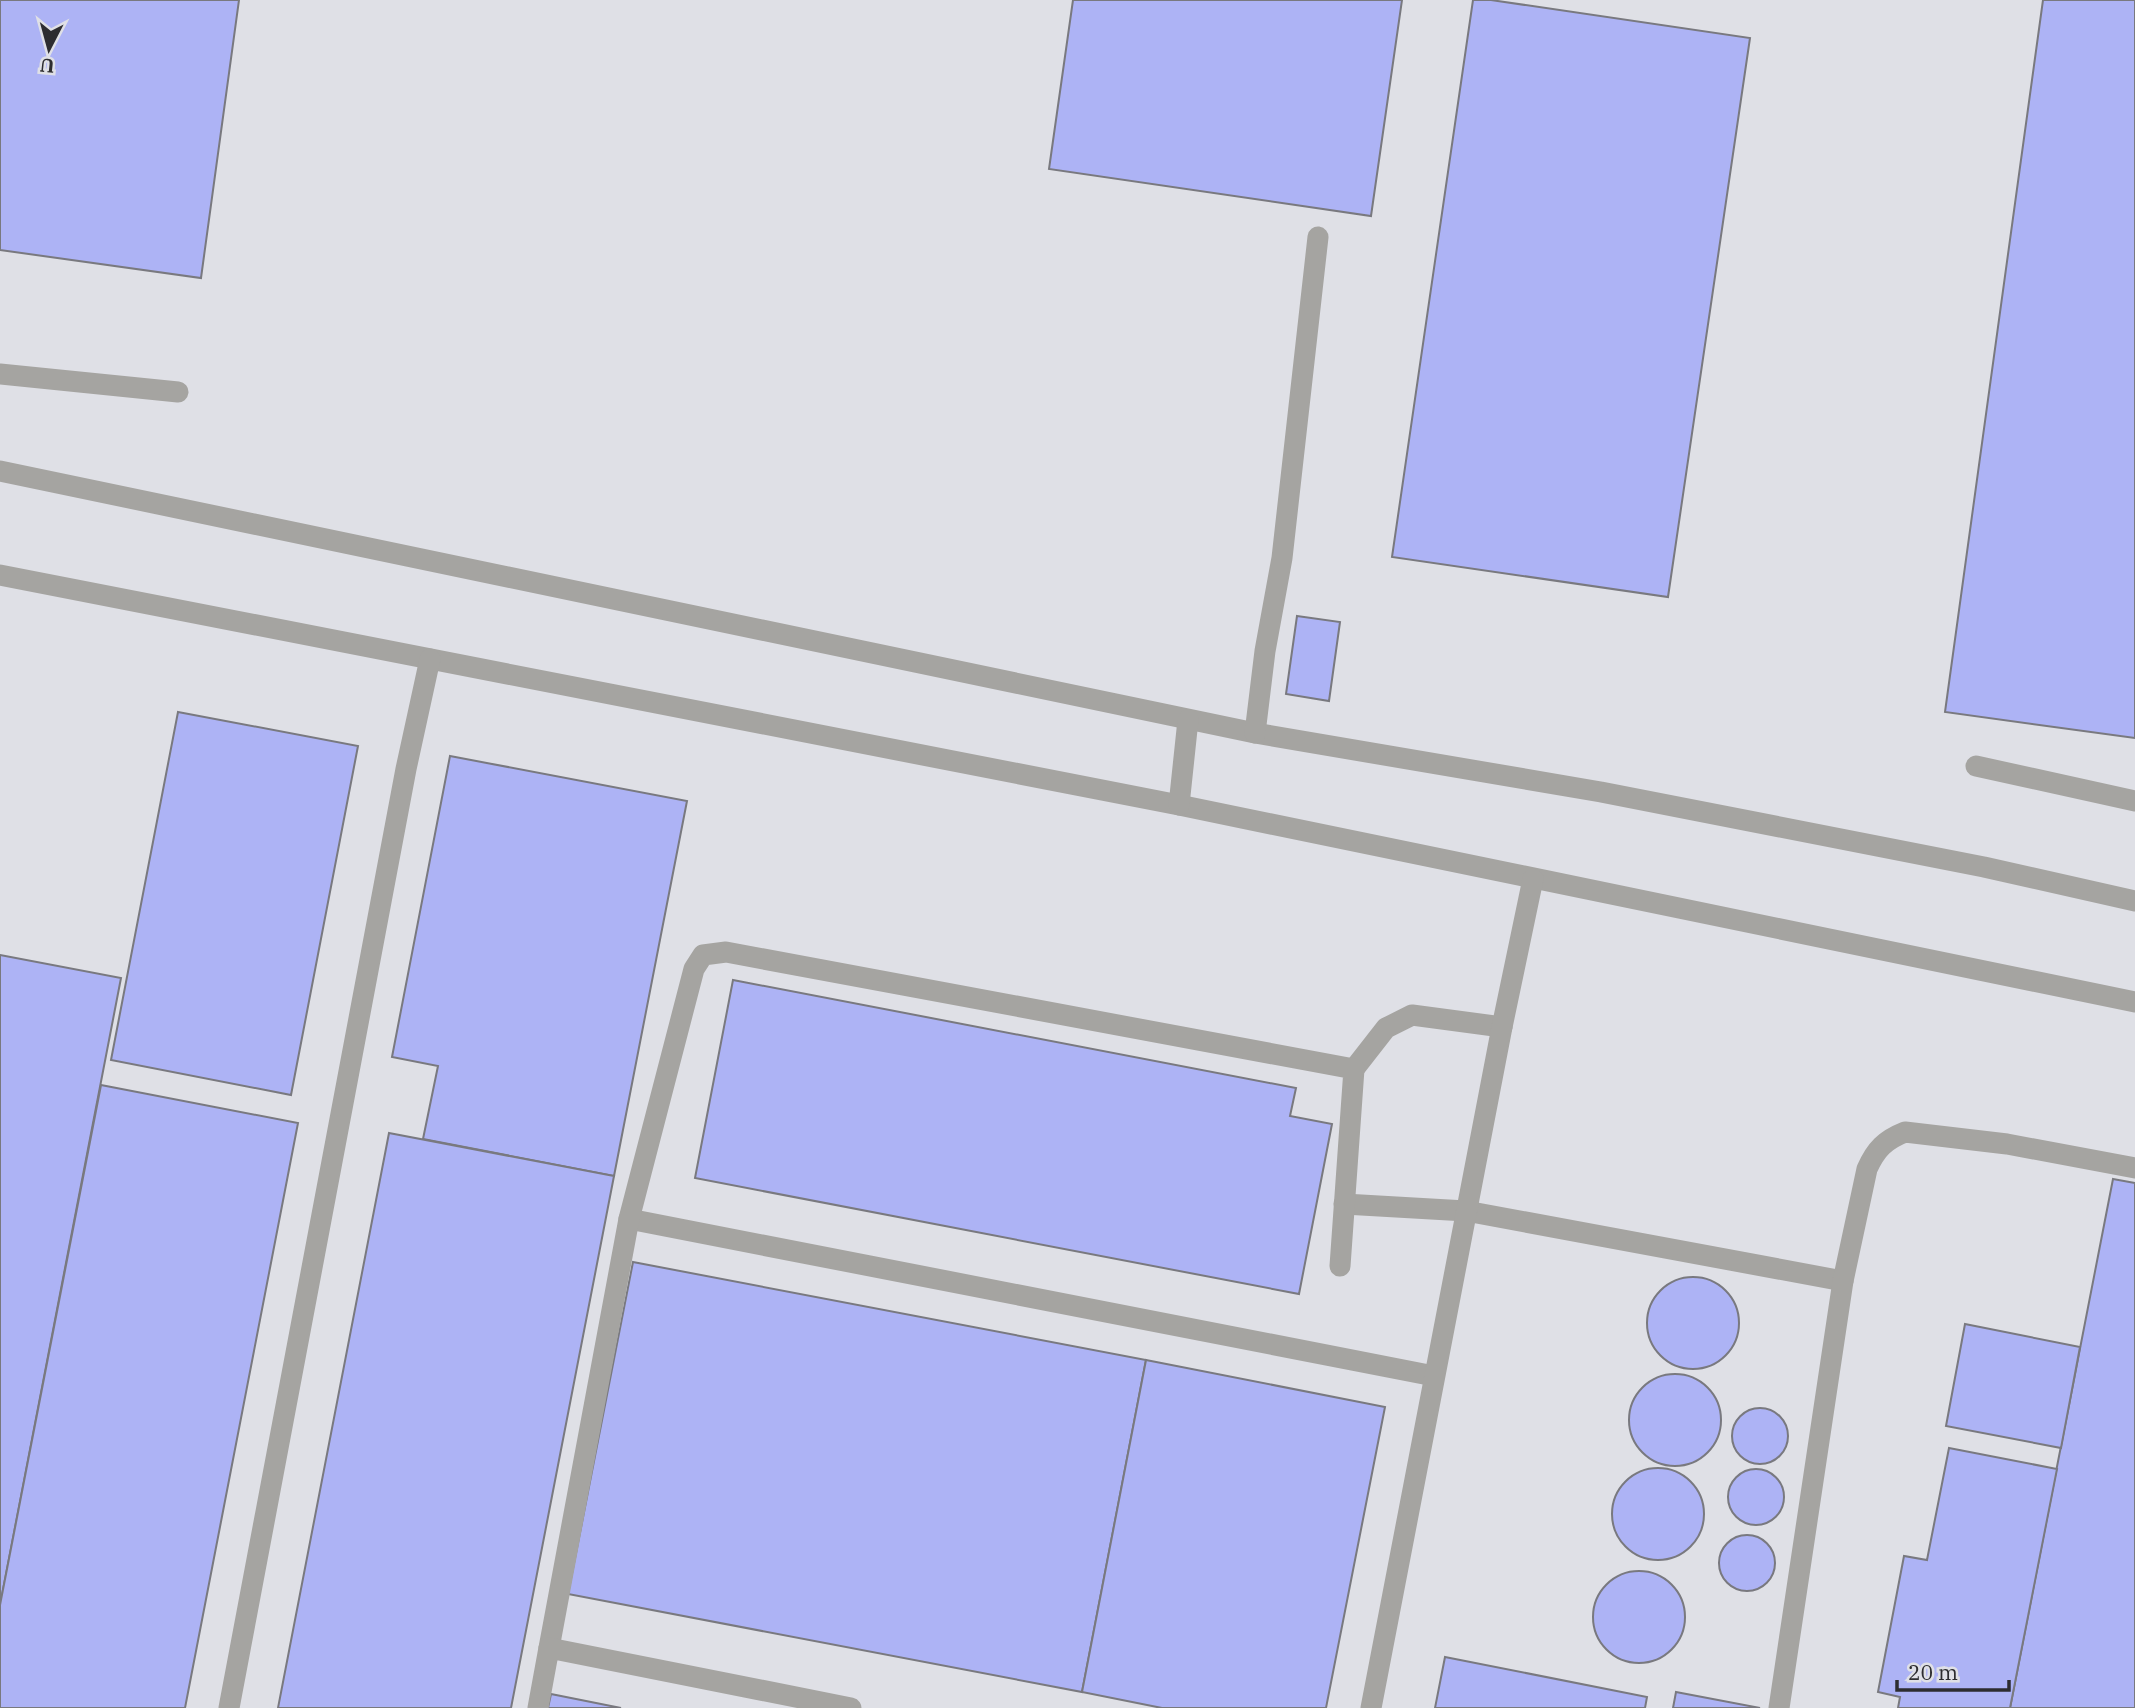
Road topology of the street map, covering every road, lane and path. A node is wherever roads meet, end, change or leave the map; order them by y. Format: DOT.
graph roads {
  1 [pos="1318,237"];
  2 [pos="0,374"];
  3 [pos="178,392"];
  4 [pos="0,471"];
  5 [pos="0,575"];
  6 [pos="430,659"];
  7 [pos="1188,720"];
  8 [pos="1255,733"];
  9 [pos="1976,766"];
  10 [pos="2135,801"];
  11 [pos="1179,805"];
  12 [pos="1533,879"];
  13 [pos="2135,901"];
  14 [pos="2135,1002"];
  15 [pos="1502,1027"];
  16 [pos="1354,1069"];
  17 [pos="2135,1168"];
  18 [pos="1344,1204"];
  19 [pos="1466,1211"];
  20 [pos="629,1219"];
  21 [pos="1340,1266"];
  22 [pos="1843,1281"];
  23 [pos="1434,1376"];
  24 [pos="549,1648"];
  25 [pos="229,1708"];
  26 [pos="538,1708"];
  27 [pos="851,1708"];
  28 [pos="1371,1708"];
  29 [pos="1779,1708"];
  1 -- 8 [label="street"];
  2 -- 3 [label="street"];
  4 -- 7 [label="street"];
  5 -- 6 [label="street"];
  6 -- 11 [label="street"];
  6 -- 25 [label="street"];
  7 -- 8 [label="street"];
  7 -- 11 [label="street"];
  8 -- 13 [label="street"];
  9 -- 10 [label="street"];
  11 -- 12 [label="street"];
  12 -- 14 [label="street"];
  12 -- 15 [label="street"];
  15 -- 16 [label="street"];
  15 -- 19 [label="street"];
  16 -- 18 [label="street"];
  16 -- 20 [label="street"];
  17 -- 22 [label="street"];
  18 -- 19 [label="street"];
  18 -- 21 [label="street"];
  19 -- 22 [label="street"];
  19 -- 23 [label="street"];
  20 -- 23 [label="street"];
  20 -- 24 [label="street"];
  22 -- 29 [label="street"];
  23 -- 28 [label="street"];
  24 -- 26 [label="street"];
  24 -- 27 [label="street"];
}
